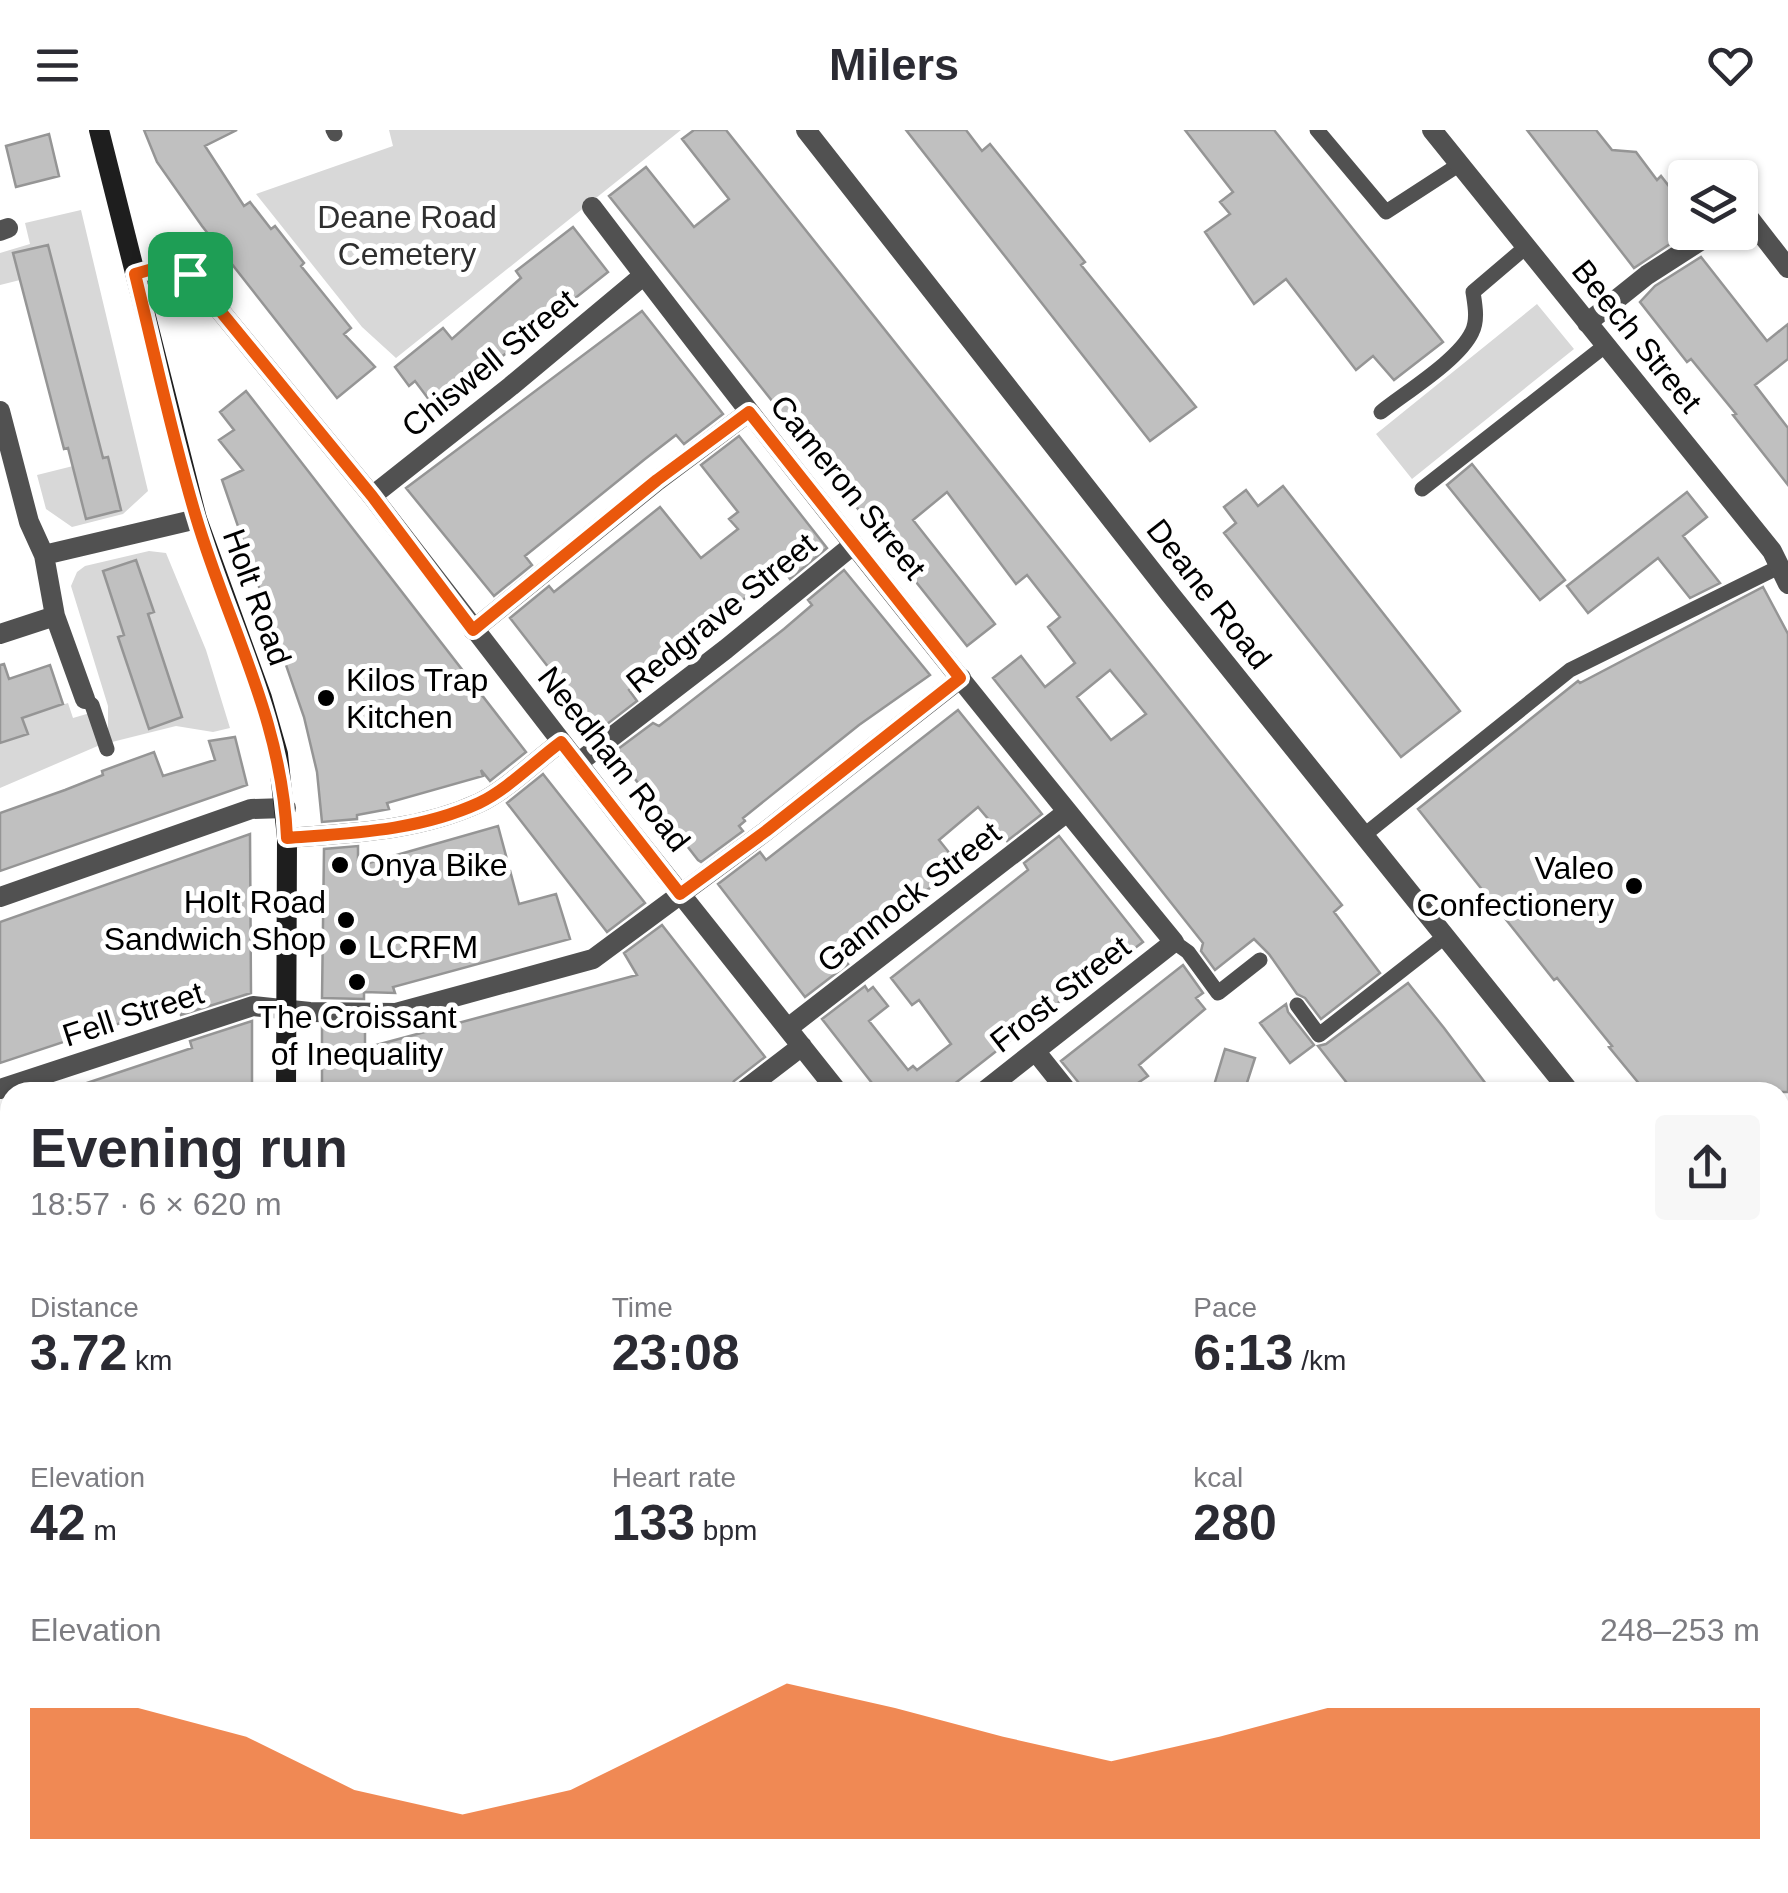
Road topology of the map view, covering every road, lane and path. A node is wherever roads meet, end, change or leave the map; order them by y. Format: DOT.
graph roads {
  1 [pos="99,130"];
  2 [pos="806,130"];
  3 [pos="1317,130"];
  4 [pos="1432,130"];
  5 [pos="1460,164"];
  6 [pos="592,207"];
  7 [pos="1758,229"];
  8 [pos="1527,246"];
  9 [pos="1685,250"];
  10 [pos="1788,268"];
  11 [pos="135,274"];
  12 [pos="644,275"];
  13 [pos="1587,323"];
  14 [pos="1606,345"];
  15 [pos="0,410"];
  16 [pos="749,412"];
  17 [pos="1382,412"];
  18 [pos="1422,489"];
  19 [pos="372,496"];
  20 [pos="196,519"];
  21 [pos="853,546"];
  22 [pos="44,555"];
  23 [pos="1784,576"];
  24 [pos="56,616"];
  25 [pos="473,630"];
  26 [pos="0,634"];
  27 [pos="960,678"];
  28 [pos="85,698"];
  29 [pos="561,742"];
  30 [pos="106,750"];
  31 [pos="578,763"];
  32 [pos="286,808"];
  33 [pos="1067,812"];
  34 [pos="1363,836"];
  35 [pos="287,838"];
  36 [pos="680,894"];
  37 [pos="0,897"];
  38 [pos="1444,938"];
  39 [pos="1174,942"];
  40 [pos="1260,960"];
  41 [pos="1298,1005"];
  42 [pos="287,1008"];
  43 [pos="788,1028"];
  44 [pos="802,1046"];
  45 [pos="1036,1052"];
  46 [pos="21,1082"];
  47 [pos="286,1082"];
  48 [pos="755,1082"];
  49 [pos="830,1082"];
  50 [pos="996,1082"];
  51 [pos="1060,1082"];
  52 [pos="1562,1082"];
  1 -- 11 [label="main road, Holt Road"];
  2 -- 34 [label="street, Deane Road"];
  3 -- 5 [label="lane"];
  4 -- 5 [label="street, Beech Street"];
  5 -- 8 [label="street, Beech Street"];
  6 -- 12 [label="street, Cameron Street"];
  7 -- 10 [label="street"];
  8 -- 13 [label="street, Beech Street"];
  8 -- 17 [label="lane"];
  9 -- 13 [label="street"];
  11 -- 19 [label="street, Needham Road"];
  11 -- 20 [label="main road, Holt Road"];
  12 -- 16 [label="street, Cameron Street"];
  12 -- 19 [label="street, Chiswell Street"];
  13 -- 14 [label="street, Beech Street"];
  14 -- 18 [label="lane"];
  14 -- 23 [label="street, Beech Street"];
  15 -- 22 [label="street"];
  16 -- 21 [label="street, Cameron Street"];
  16 -- 25 [label="street"];
  19 -- 25 [label="street, Needham Road"];
  20 -- 22 [label="street"];
  20 -- 32 [label="main road, Holt Road"];
  21 -- 27 [label="street, Cameron Street"];
  21 -- 31 [label="street, Redgrave Street"];
  22 -- 24 [label="street"];
  23 -- 34 [label="lane"];
  24 -- 26 [label="street"];
  24 -- 28 [label="street"];
  25 -- 29 [label="street, Needham Road"];
  27 -- 33 [label="street, Cameron Street"];
  27 -- 36 [label="street, Fell Street"];
  28 -- 30 [label="lane"];
  29 -- 31 [label="street, Needham Road"];
  29 -- 35 [label="street"];
  31 -- 36 [label="street, Needham Road"];
  32 -- 35 [label="main road, Holt Road"];
  32 -- 37 [label="street"];
  33 -- 39 [label="street, Cameron Street"];
  33 -- 43 [label="street, Gannock Street"];
  34 -- 38 [label="street, Deane Road"];
  35 -- 42 [label="main road, Holt Road"];
  36 -- 42 [label="street, Fell Street"];
  36 -- 43 [label="street, Needham Road"];
  38 -- 41 [label="lane"];
  38 -- 52 [label="street, Deane Road"];
  39 -- 40 [label="lane"];
  39 -- 45 [label="street, Frost Street"];
  42 -- 46 [label="street, Fell Street"];
  42 -- 47 [label="main road, Holt Road"];
  43 -- 44 [label="street, Needham Road"];
  44 -- 48 [label="street"];
  44 -- 49 [label="street, Needham Road"];
  45 -- 50 [label="street, Frost Street"];
  45 -- 51 [label="street"];
}
